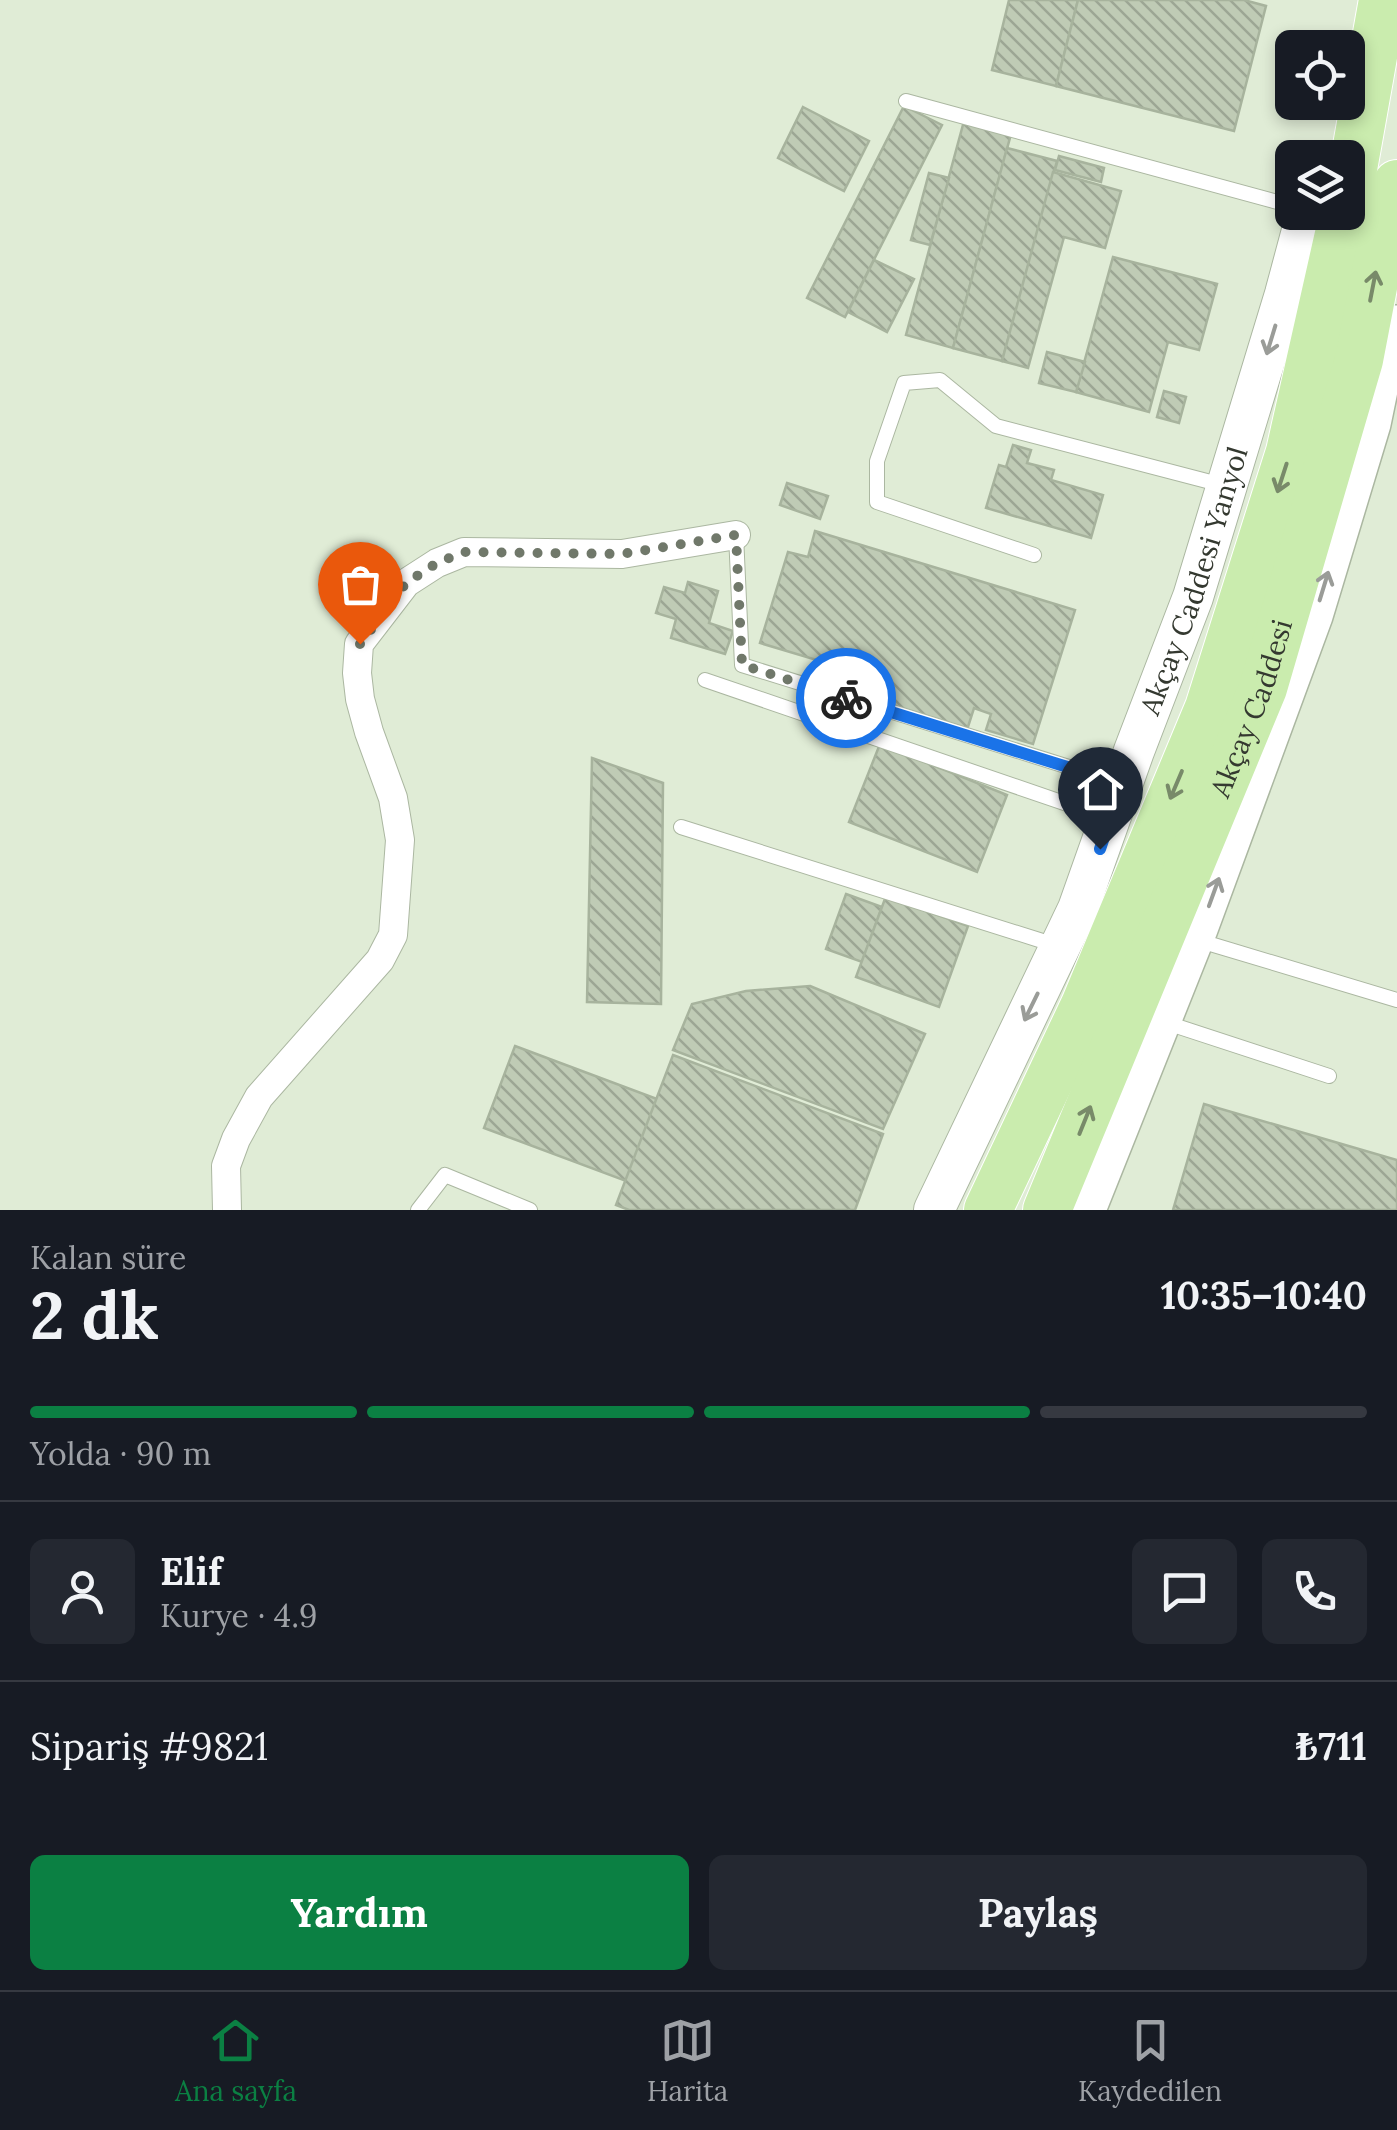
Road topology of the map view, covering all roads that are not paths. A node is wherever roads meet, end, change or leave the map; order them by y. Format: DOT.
graph roads {
  1 [pos="1382,0"];
  2 [pos="906,101"];
  3 [pos="1352,140"];
  4 [pos="1397,184"];
  5 [pos="1275,201"];
  6 [pos="1302,230"];
  7 [pos="1340,230"];
  8 [pos="1397,323"];
  9 [pos="1391,355"];
  10 [pos="1226,486"];
  11 [pos="736,535"];
  12 [pos="1034,555"];
  13 [pos="706,680"];
  14 [pos="1116,802"];
  15 [pos="681,827"];
  16 [pos="1196,940"];
  17 [pos="1060,947"];
  18 [pos="1397,1000"];
  19 [pos="1163,1022"];
  20 [pos="1329,1076"];
  21 [pos="227,1210"];
  22 [pos="418,1210"];
  23 [pos="530,1210"];
  24 [pos="934,1210"];
  25 [pos="988,1210"];
  26 [pos="1047,1210"];
  27 [pos="1088,1210"];
  1 -- 3 [label="highway"];
  2 -- 5 [label="lane"];
  26 -- 4 [label="highway, Akçay Caddesi, one-way"];
  6 -- 10 [label="main road, Akçay Caddesi Yanyol, one-way"];
  7 -- 25 [label="highway, Akçay Caddesi, one-way"];
  8 -- 9 [label="street"];
  16 -- 9 [label="street, one-way"];
  10 -- 12 [label="lane"];
  10 -- 14 [label="main road, Akçay Caddesi Yanyol"];
  11 -- 14 [label="lane"];
  11 -- 21 [label="street"];
  13 -- 14 [label="lane"];
  14 -- 17 [label="main road, Akçay Caddesi Yanyol"];
  15 -- 17 [label="lane"];
  16 -- 18 [label="lane"];
  16 -- 19 [label="street"];
  17 -- 24 [label="main road, Akçay Caddesi Yanyol, one-way"];
  19 -- 20 [label="lane"];
  19 -- 27 [label="street"];
  22 -- 23 [label="lane"];
}
